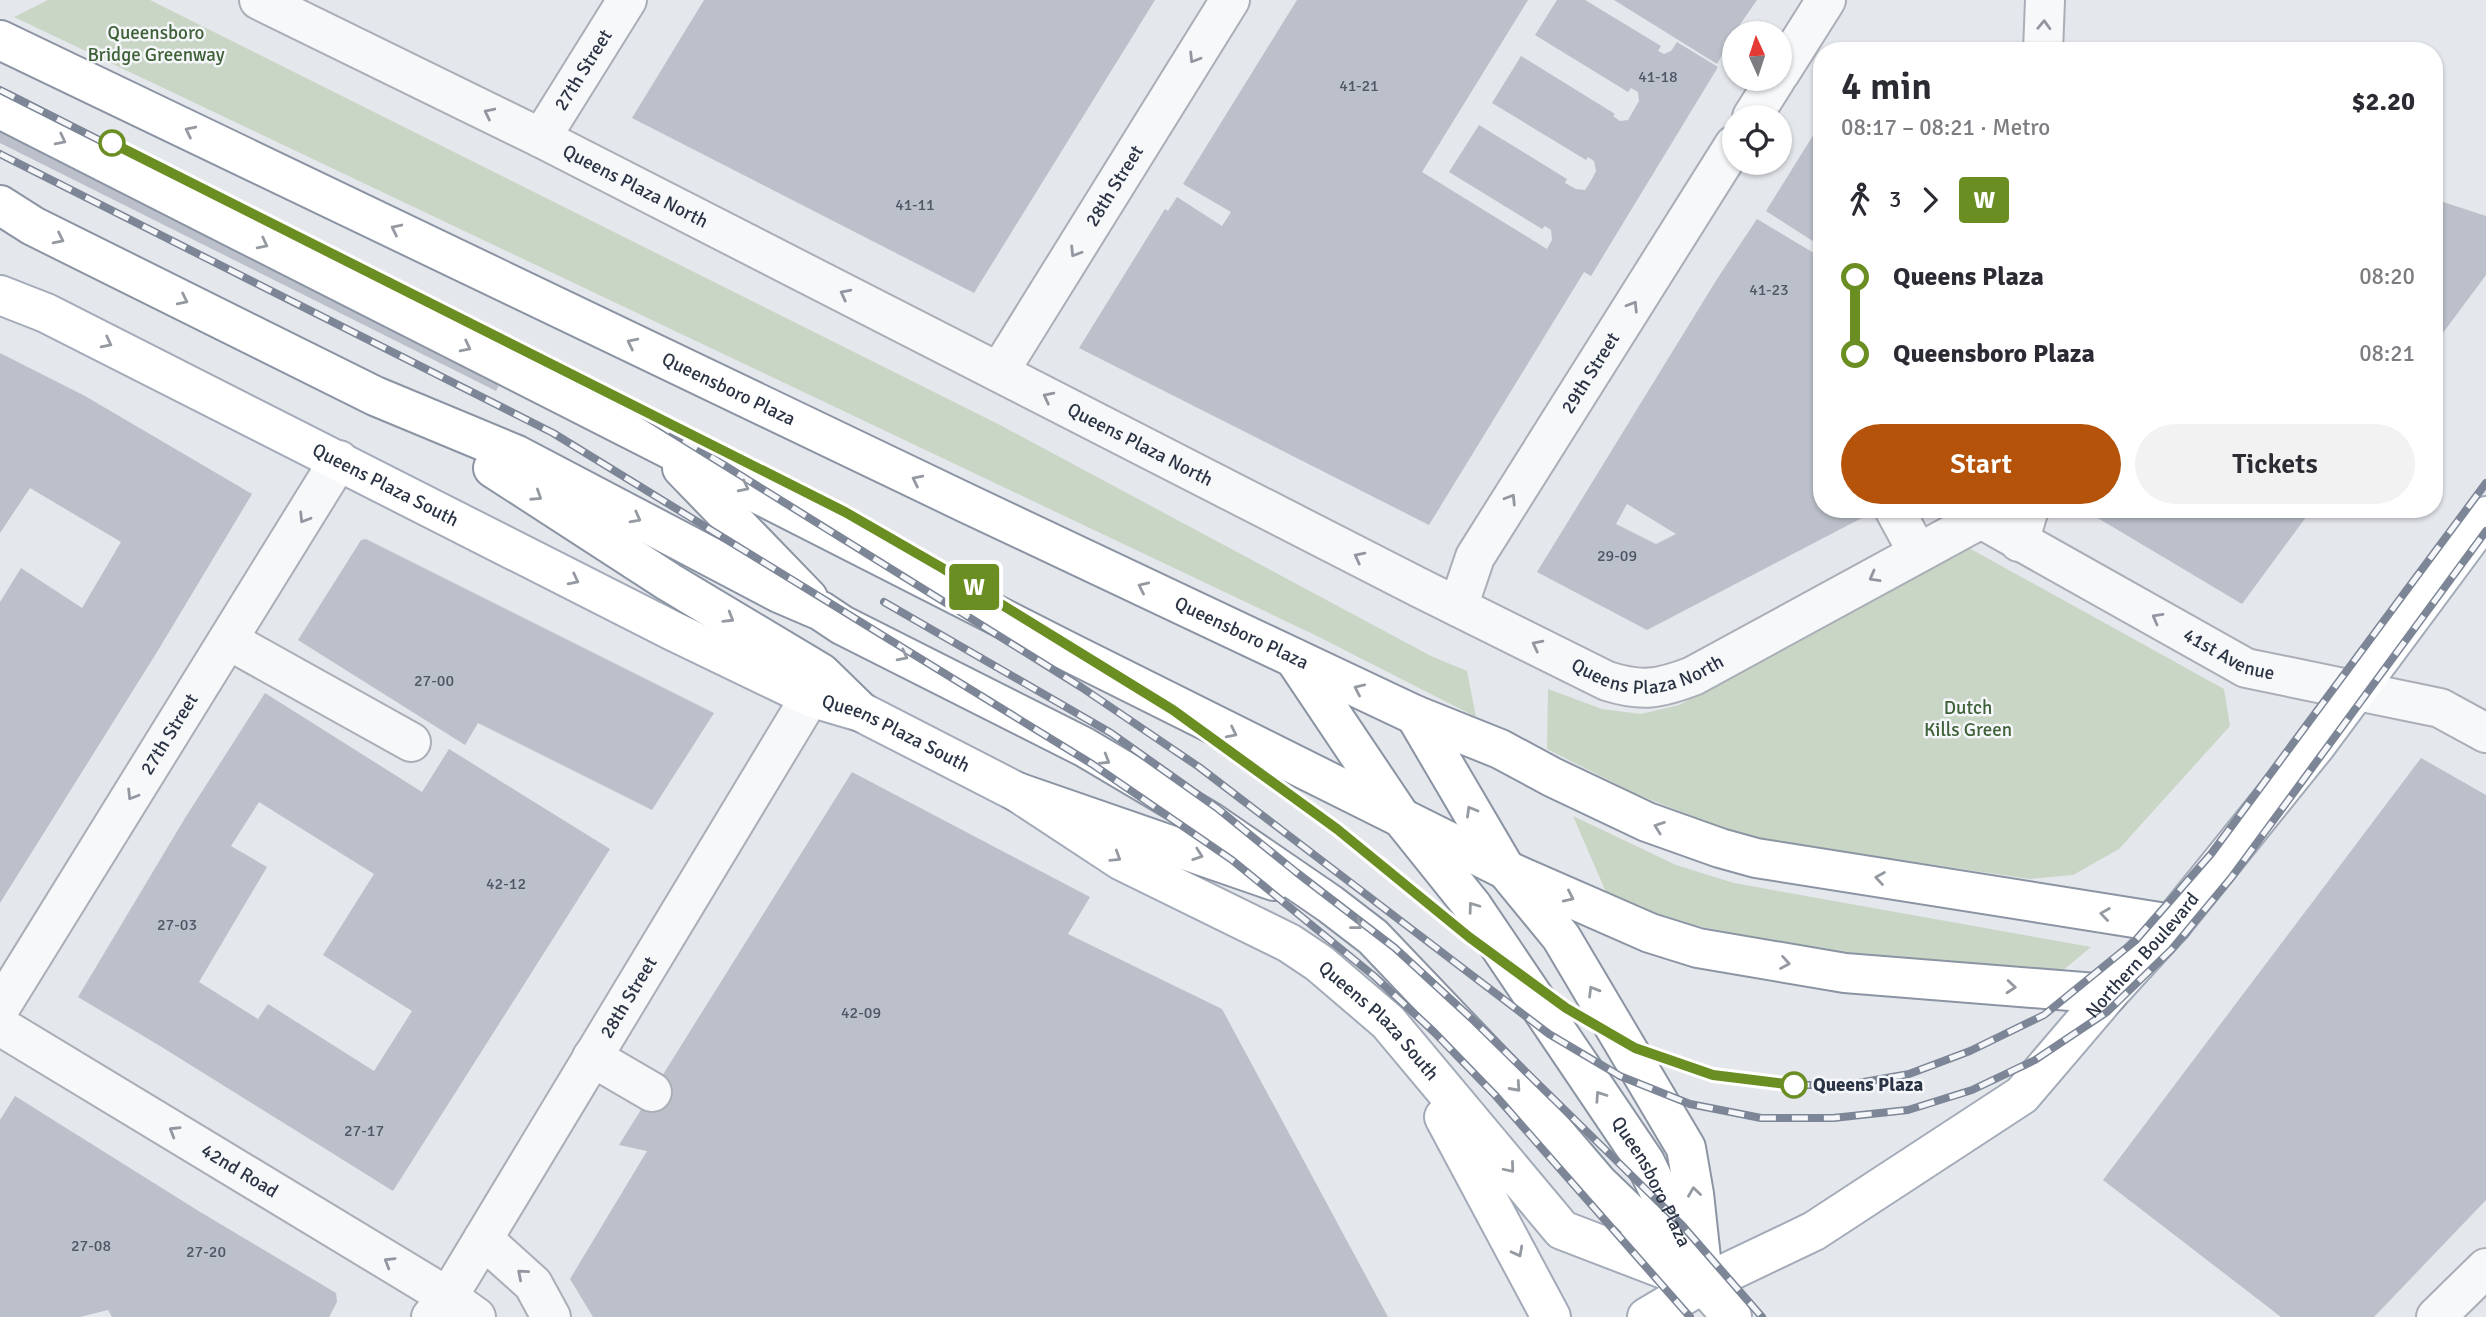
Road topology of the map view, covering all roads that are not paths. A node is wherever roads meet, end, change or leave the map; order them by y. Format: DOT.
graph roads {
  1 [pos="260,0"];
  2 [pos="627,0"];
  3 [pos="1230,0"];
  4 [pos="1826,0"];
  5 [pos="2045,0"];
  6 [pos="0,40"];
  7 [pos="2043,42"];
  8 [pos="1792,54"];
  9 [pos="0,109"];
  10 [pos="541,138"];
  11 [pos="1722,164"];
  12 [pos="0,205"];
  13 [pos="0,295"];
  14 [pos="999,372"];
  15 [pos="375,396"];
  16 [pos="661,446"];
  17 [pos="338,460"];
  18 [pos="2486,516"];
  19 [pos="1899,518"];
  20 [pos="2024,525"];
  21 [pos="1918,553"];
  22 [pos="1458,607"];
  23 [pos="821,611"];
  24 [pos="228,640"];
  25 [pos="1294,658"];
  26 [pos="2357,691"];
  27 [pos="810,697"];
  28 [pos="861,712"];
  29 [pos="1415,715"];
  30 [pos="2486,733"];
  31 [pos="411,743"];
  32 [pos="1017,792"];
  33 [pos="1401,817"];
  34 [pos="1506,870"];
  35 [pos="1320,897"];
  36 [pos="2172,924"];
  37 [pos="2108,994"];
  38 [pos="0,1007"];
  39 [pos="1388,1022"];
  40 [pos="0,1026"];
  41 [pos="592,1057"];
  42 [pos="652,1092"];
  43 [pos="483,1239"];
  44 [pos="2486,1268"];
  45 [pos="1703,1284"];
  46 [pos="452,1310"];
  47 [pos="551,1317"];
  48 [pos="1551,1317"];
  49 [pos="1647,1317"];
  50 [pos="1732,1317"];
  51 [pos="2436,1317"];
  10 -- 1 [label="street, Queens Plaza North, one-way"];
  2 -- 10 [label="street, 27th Street"];
  3 -- 14 [label="street, 28th Street, one-way"];
  4 -- 8 [label="street"];
  7 -- 5 [label="street, one-way"];
  25 -- 6 [label="main road, Queensboro Plaza, one-way"];
  9 -- 16 [label="main road, one-way"];
  14 -- 10 [label="street, Queens Plaza North, one-way"];
  22 -- 11 [label="street, 29th Street, one-way"];
  12 -- 15 [label="main road, Queensboro Plaza, one-way"];
  13 -- 17 [label="main road, Queens Plaza South, one-way"];
  22 -- 14 [label="street, Queens Plaza North, one-way"];
  15 -- 23 [label="main road, Queensboro Plaza, one-way"];
  15 -- 28 [label="main road, one-way"];
  16 -- 23 [label="main road"];
  16 -- 33 [label="main road, one-way"];
  17 -- 24 [label="street, 27th Street, one-way"];
  17 -- 27 [label="main road, Queens Plaza South, one-way"];
  18 -- 26 [label="main road, Northern Boulevard"];
  19 -- 21 [label="street"];
  20 -- 21 [label="street, Queens Plaza North"];
  26 -- 20 [label="street, 41st Avenue, one-way"];
  21 -- 22 [label="street, Queens Plaza North, one-way"];
  23 -- 35 [label="main road, Queensboro Plaza, one-way"];
  24 -- 31 [label="street"];
  24 -- 38 [label="street, 27th Street, one-way"];
  29 -- 25 [label="main road, one-way"];
  25 -- 33 [label="main road, Queensboro Plaza"];
  26 -- 30 [label="street, 41st Avenue"];
  26 -- 36 [label="main road, Northern Boulevard"];
  27 -- 28 [label="main road, Queens Plaza South"];
  27 -- 41 [label="street, 28th Street"];
  28 -- 32 [label="main road, Queens Plaza South"];
  34 -- 29 [label="main road, one-way"];
  36 -- 29 [label="main road, one-way"];
  32 -- 35 [label="main road, one-way"];
  32 -- 39 [label="main road, Queens Plaza South, one-way"];
  33 -- 34 [label="main road"];
  45 -- 33 [label="main road, Queensboro Plaza, one-way"];
  34 -- 37 [label="main road, one-way"];
  45 -- 34 [label="main road, one-way"];
  35 -- 45 [label="main road, Queensboro Plaza, one-way"];
  36 -- 37 [label="main road, Northern Boulevard"];
  37 -- 45 [label="main road, Northern Boulevard"];
  39 -- 45 [label="main road, Queens Plaza South, one-way"];
  39 -- 48 [label="main road, one-way"];
  46 -- 40 [label="street, 42nd Road, one-way"];
  41 -- 42 [label="street"];
  41 -- 43 [label="street, 28th Street"];
  43 -- 46 [label="street, 28th Street"];
  47 -- 43 [label="street, one-way"];
  44 -- 51 [label="street"];
  45 -- 49 [label="main road, Northern Boulevard"];
  45 -- 50 [label="main road"];
}
